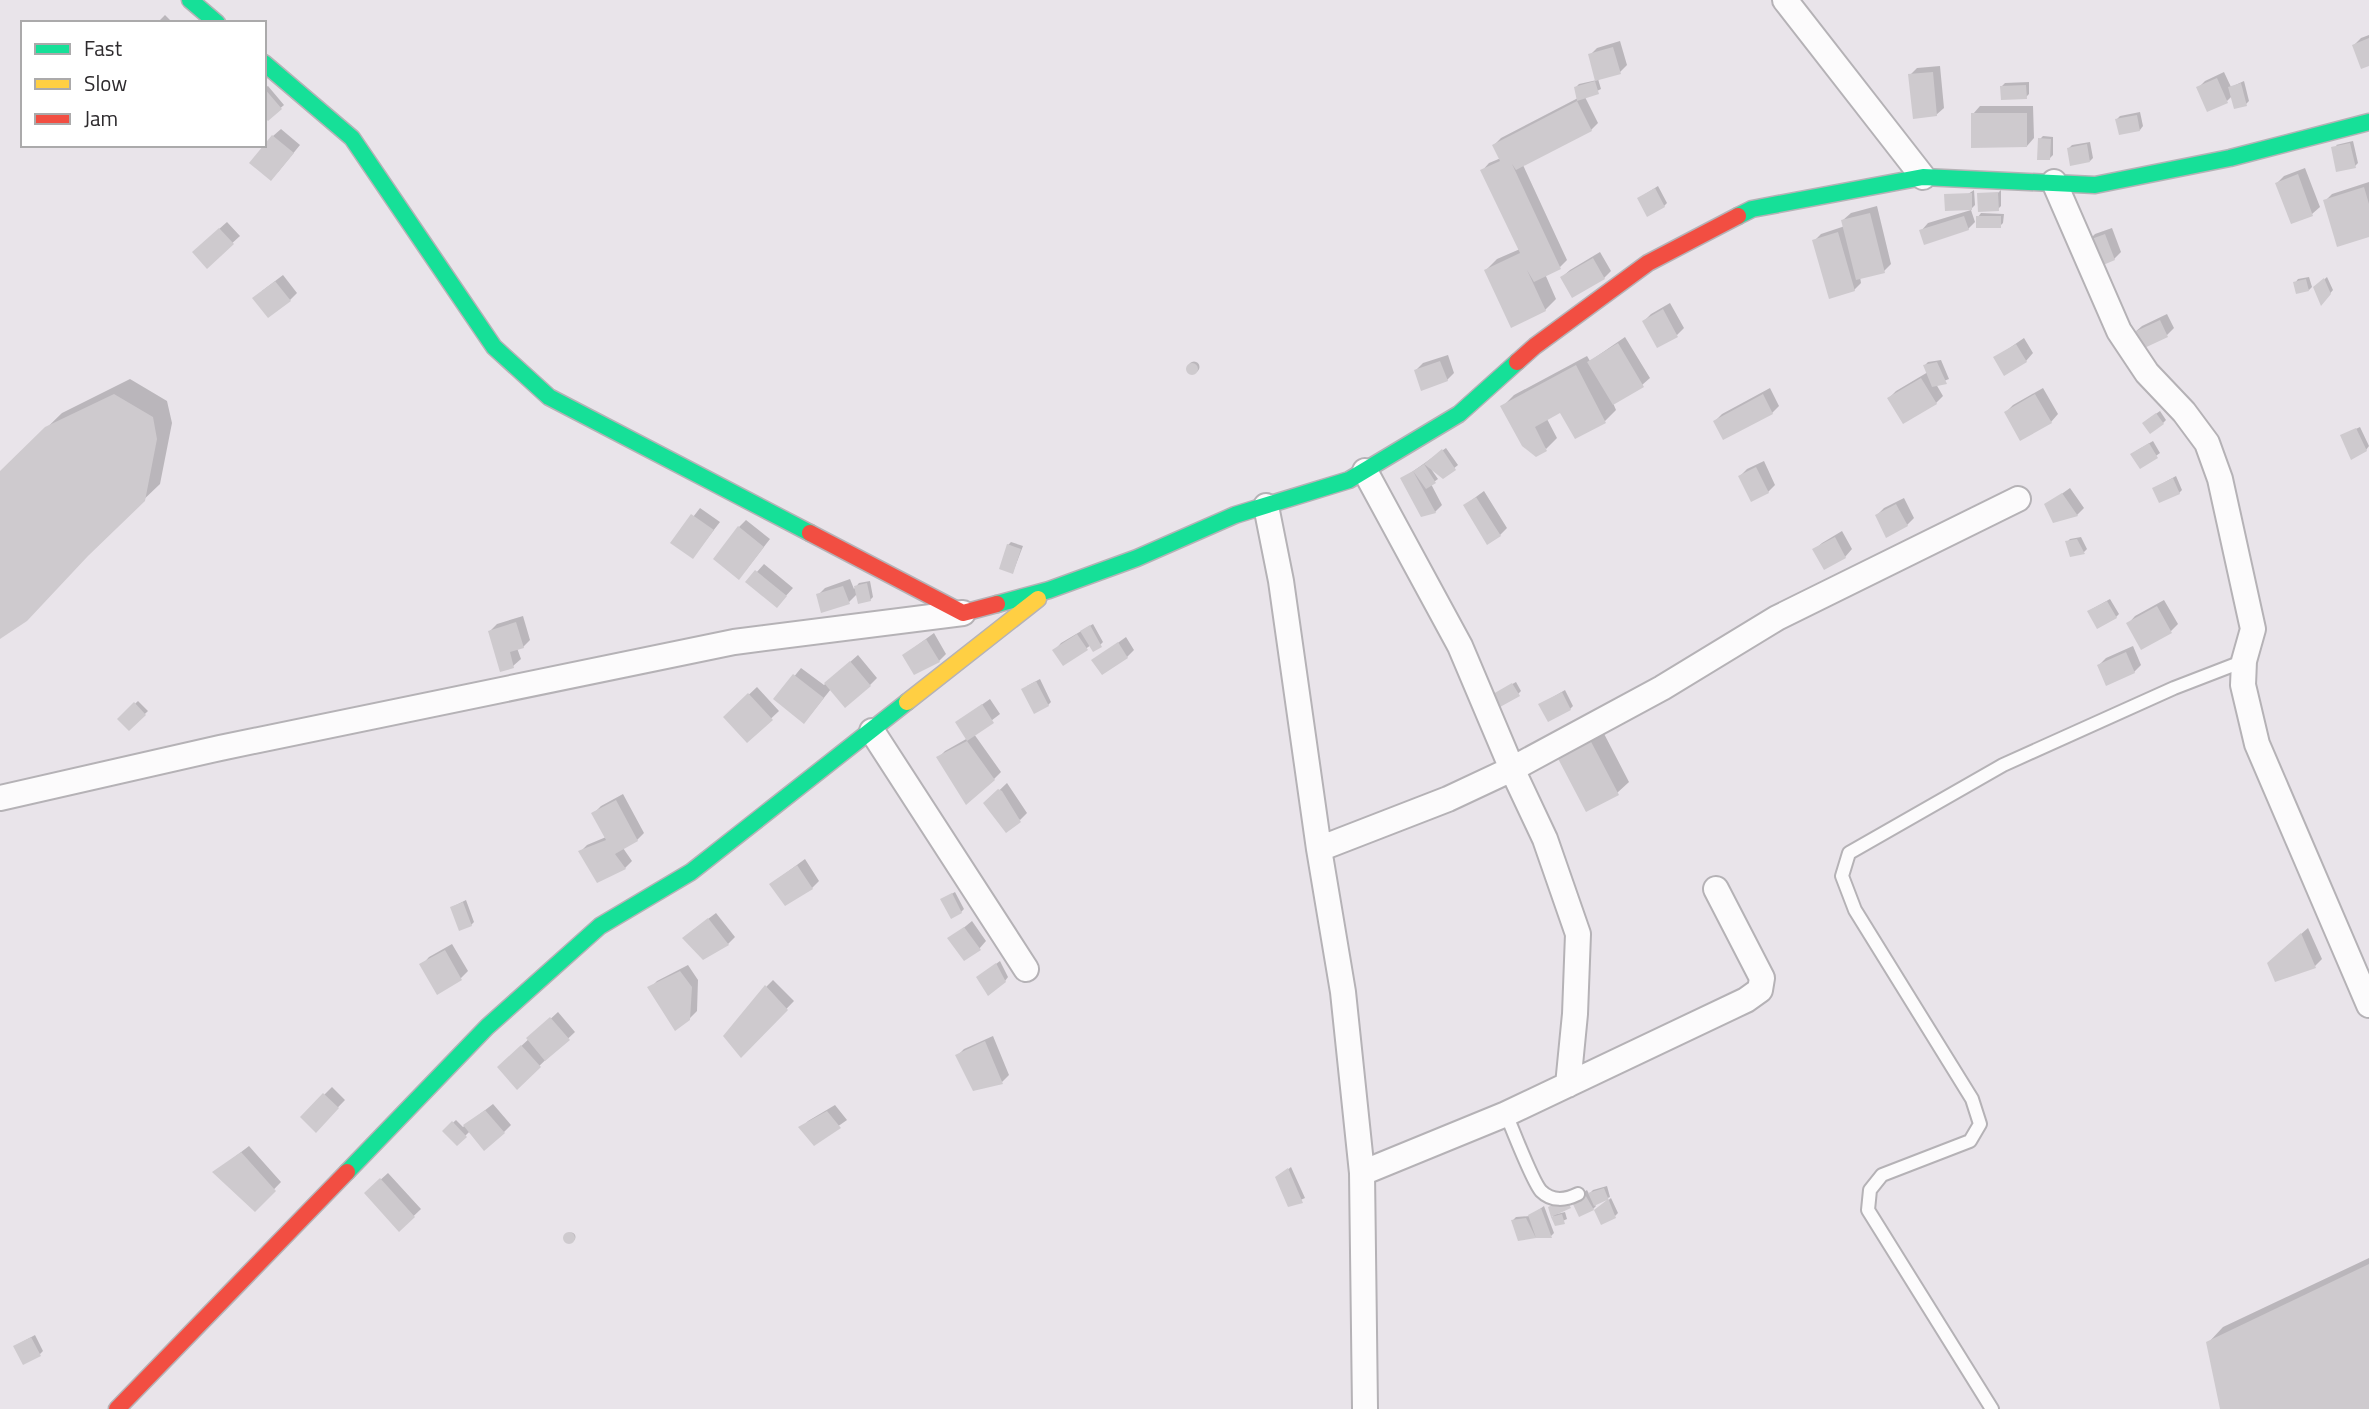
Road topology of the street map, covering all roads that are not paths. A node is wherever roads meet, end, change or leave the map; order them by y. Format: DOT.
graph roads {
  1 [pos="190,0"];
  2 [pos="1785,0"];
  3 [pos="214,21"];
  4 [pos="266,65"];
  5 [pos="2369,122"];
  6 [pos="1923,177"];
  7 [pos="2054,182"];
  8 [pos="1364,471"];
  9 [pos="2018,499"];
  10 [pos="1266,506"];
  11 [pos="1049,590"];
  12 [pos="963,612"];
  13 [pos="2244,661"];
  14 [pos="872,731"];
  15 [pos="1512,769"];
  16 [pos="0,798"];
  17 [pos="1319,849"];
  18 [pos="1716,888"];
  19 [pos="1026,969"];
  20 [pos="2369,1004"];
  21 [pos="1568,1085"];
  22 [pos="1506,1114"];
  23 [pos="1362,1173"];
  24 [pos="1578,1194"];
  25 [pos="117,1409"];
  26 [pos="1365,1409"];
  27 [pos="1992,1409"];
  1 -- 3 [label="street"];
  2 -- 6 [label="street"];
  4 -- 12 [label="street"];
  5 -- 7 [label="street"];
  6 -- 7 [label="street"];
  6 -- 8 [label="street"];
  7 -- 13 [label="street"];
  8 -- 10 [label="street"];
  8 -- 15 [label="street"];
  9 -- 15 [label="street"];
  10 -- 11 [label="street"];
  10 -- 17 [label="street"];
  11 -- 12 [label="street"];
  11 -- 14 [label="street"];
  12 -- 16 [label="street"];
  13 -- 20 [label="street"];
  13 -- 27 [label="lane"];
  14 -- 19 [label="street"];
  14 -- 25 [label="street"];
  15 -- 17 [label="street"];
  15 -- 21 [label="street"];
  17 -- 23 [label="street"];
  18 -- 21 [label="street"];
  21 -- 22 [label="street"];
  22 -- 23 [label="street"];
  22 -- 24 [label="lane"];
  23 -- 26 [label="street"];
}
